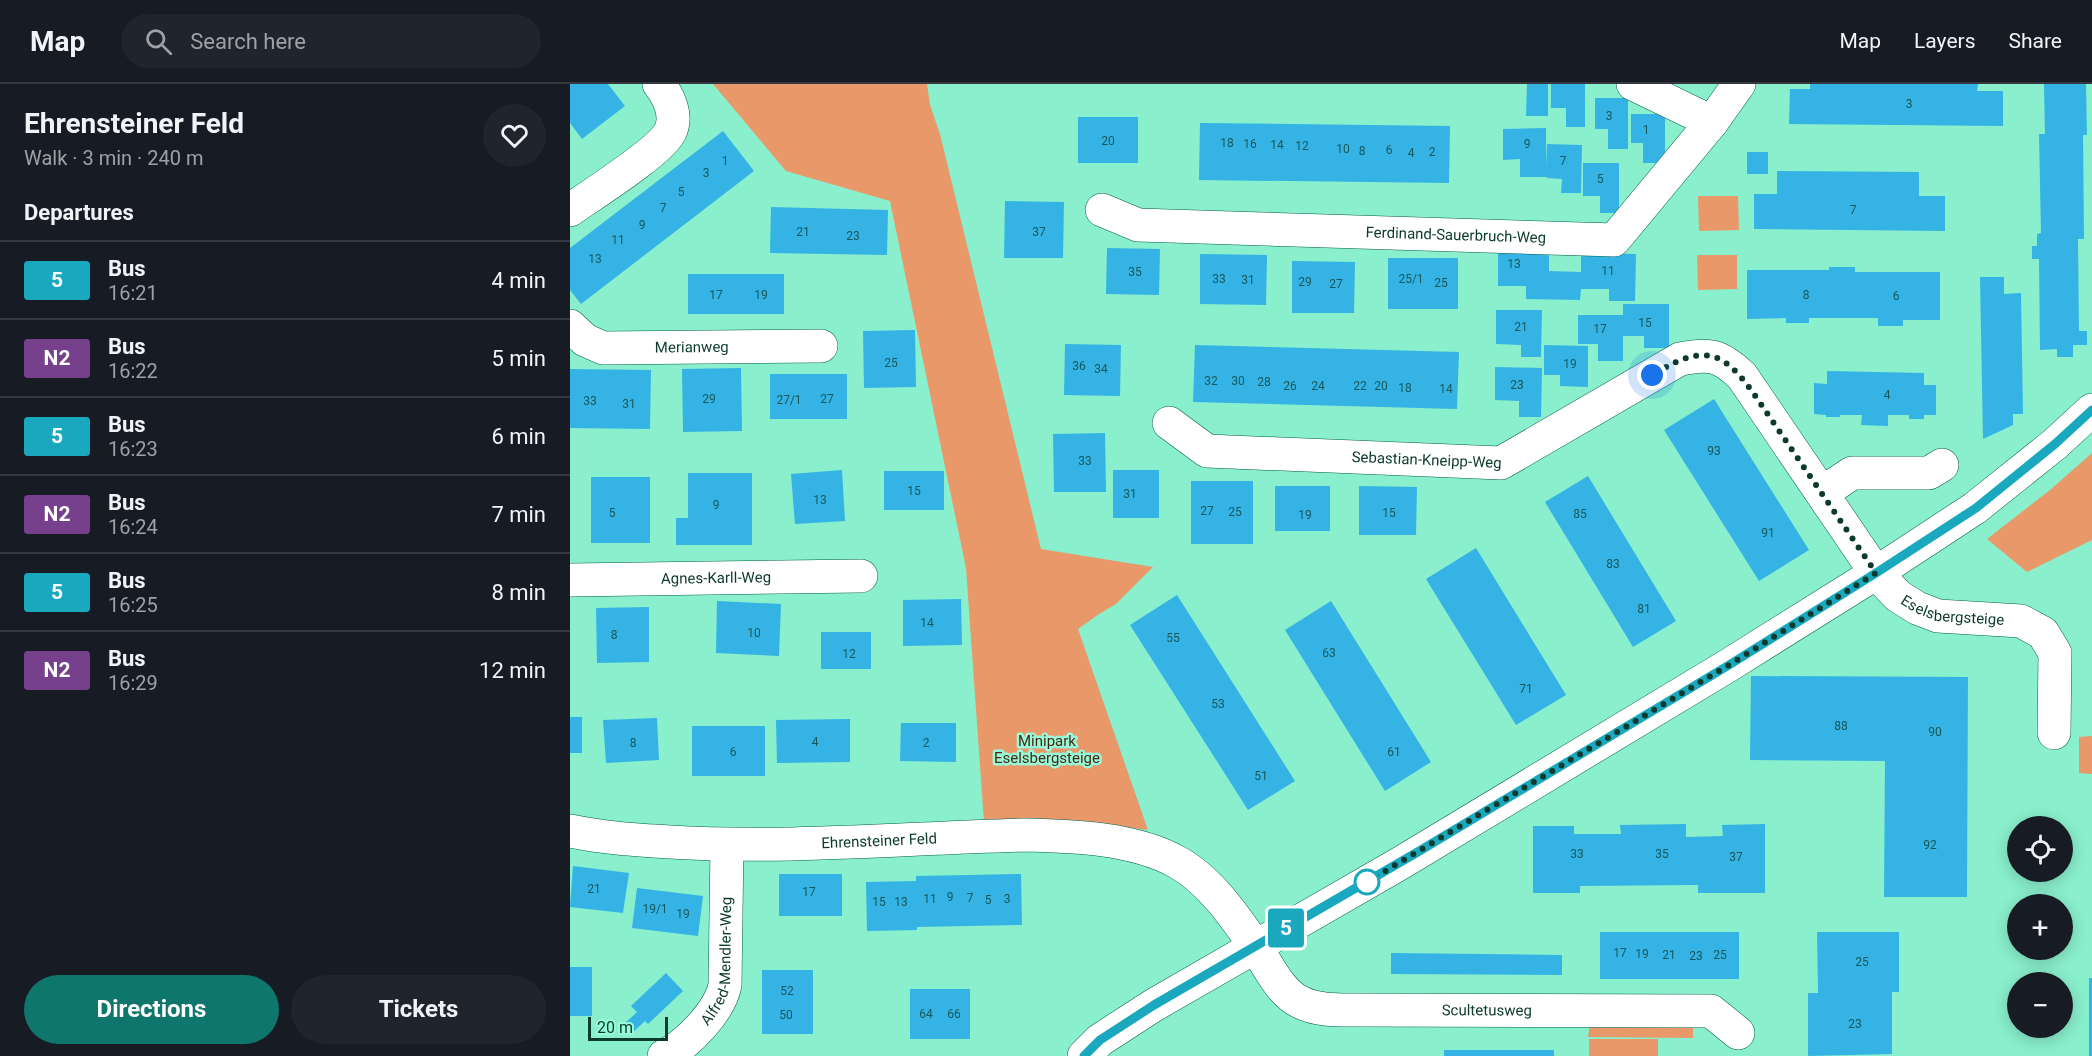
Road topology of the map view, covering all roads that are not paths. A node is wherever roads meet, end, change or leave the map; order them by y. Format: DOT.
graph roads {
  1 [pos="659,84"];
  2 [pos="1633,84"];
  3 [pos="1739,84"];
  4 [pos="1712,122"];
  5 [pos="570,210"];
  6 [pos="1102,210"];
  7 [pos="570,326"];
  8 [pos="821,346"];
  9 [pos="2092,410"];
  10 [pos="1169,423"];
  11 [pos="1942,465"];
  12 [pos="1822,493"];
  13 [pos="1876,573"];
  14 [pos="861,576"];
  15 [pos="570,580"];
  16 [pos="2054,733"];
  17 [pos="570,831"];
  18 [pos="727,845"];
  19 [pos="1255,947"];
  20 [pos="1738,1033"];
  21 [pos="664,1056"];
  22 [pos="1084,1056"];
  1 -- 5 [label="street"];
  2 -- 4 [label="street"];
  3 -- 4 [label="street, Ferdinand-Sauerbruch-Weg"];
  4 -- 6 [label="street, Ferdinand-Sauerbruch-Weg"];
  7 -- 8 [label="street, Merianweg"];
  9 -- 13 [label="street"];
  10 -- 12 [label="street, Sebastian-Kneipp-Weg"];
  11 -- 12 [label="street"];
  12 -- 13 [label="street, Sebastian-Kneipp-Weg"];
  13 -- 16 [label="street, Eselsbergsteige"];
  13 -- 19 [label="street"];
  14 -- 15 [label="street, Agnes-Karll-Weg"];
  17 -- 18 [label="street, Ehrensteiner Feld"];
  18 -- 19 [label="street, Ehrensteiner Feld"];
  18 -- 21 [label="street, Alfred-Mendler-Weg"];
  19 -- 20 [label="street, Scultetusweg"];
  19 -- 22 [label="street"];
}
